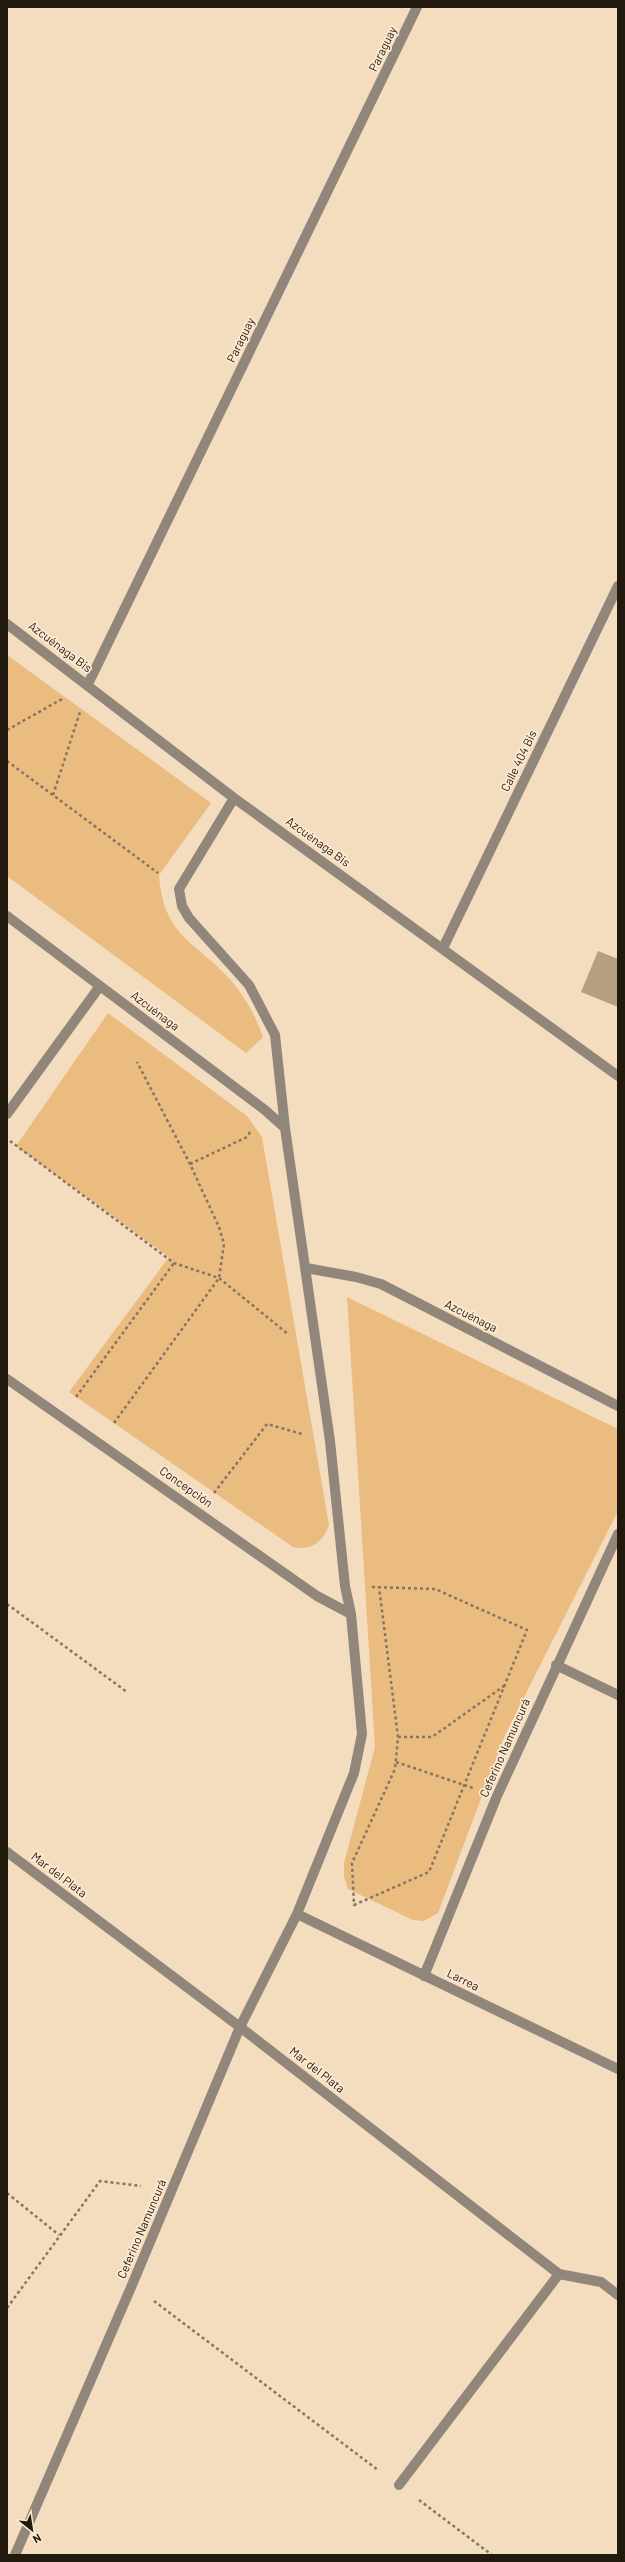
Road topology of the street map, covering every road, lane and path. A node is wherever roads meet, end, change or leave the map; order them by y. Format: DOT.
graph roads {
  1 [pos="417,7"];
  2 [pos="618,586"];
  3 [pos="7,624"];
  4 [pos="88,684"];
  5 [pos="7,730"];
  6 [pos="7,761"];
  7 [pos="53,795"];
  8 [pos="234,798"];
  9 [pos="180,889"];
  10 [pos="7,916"];
  11 [pos="443,948"];
  12 [pos="100,986"];
  13 [pos="137,1062"];
  14 [pos="618,1076"];
  15 [pos="265,1110"];
  16 [pos="7,1114"];
  17 [pos="285,1128"];
  18 [pos="7,1139"];
  19 [pos="190,1164"];
  20 [pos="174,1263"];
  21 [pos="306,1268"];
  22 [pos="219,1278"];
  23 [pos="318,1358"];
  24 [pos="7,1379"];
  25 [pos="618,1406"];
  26 [pos="61,1417"];
  27 [pos="330,1441"];
  28 [pos="99,1443"];
  29 [pos="199,1513"];
  30 [pos="618,1534"];
  31 [pos="346,1586"];
  32 [pos="379,1587"];
  33 [pos="7,1604"];
  34 [pos="351,1614"];
  35 [pos="556,1665"];
  36 [pos="505,1686"];
  37 [pos="128,1692"];
  38 [pos="618,1695"];
  39 [pos="398,1737"];
  40 [pos="396,1762"];
  41 [pos="464,1785"];
  42 [pos="497,1796"];
  43 [pos="7,1852"];
  44 [pos="297,1914"];
  45 [pos="424,1976"];
  46 [pos="240,2027"];
  47 [pos="618,2069"];
  48 [pos="141,2186"];
  49 [pos="7,2193"];
  50 [pos="59,2235"];
  51 [pos="559,2274"];
  52 [pos="132,2285"];
  53 [pos="618,2295"];
  54 [pos="7,2308"];
  55 [pos="399,2485"];
  56 [pos="15,2555"];
  57 [pos="492,2555"];
  1 -- 4 [label="street, Paraguay"];
  2 -- 11 [label="street, Calle 404 Bis"];
  3 -- 4 [label="street, Azcuénaga Bis"];
  4 -- 5 [label="path"];
  4 -- 7 [label="path"];
  4 -- 8 [label="street, Azcuénaga Bis"];
  6 -- 7 [label="path"];
  7 -- 9 [label="path"];
  8 -- 9 [label="street"];
  8 -- 11 [label="street, Azcuénaga Bis"];
  9 -- 17 [label="street, Ceferino Namuncurá"];
  10 -- 12 [label="street, Azcuénaga"];
  11 -- 14 [label="street, Azcuénaga Bis"];
  12 -- 15 [label="street, Azcuénaga"];
  12 -- 16 [label="street"];
  13 -- 19 [label="path"];
  15 -- 17 [label="street, Azcuénaga"];
  15 -- 19 [label="path"];
  17 -- 21 [label="street, Ceferino Namuncurá"];
  18 -- 20 [label="path"];
  19 -- 22 [label="path"];
  20 -- 22 [label="path"];
  20 -- 26 [label="path"];
  21 -- 23 [label="street, Ceferino Namuncurá"];
  21 -- 25 [label="street, Azcuénaga"];
  22 -- 23 [label="path"];
  22 -- 28 [label="path"];
  23 -- 27 [label="street, Ceferino Namuncurá"];
  24 -- 26 [label="street, Concepción"];
  26 -- 28 [label="street, Concepción"];
  27 -- 29 [label="path"];
  27 -- 31 [label="street, Ceferino Namuncurá"];
  28 -- 29 [label="street, Concepción"];
  29 -- 34 [label="street, Concepción"];
  30 -- 35 [label="street, Ceferino Namuncurá"];
  31 -- 32 [label="path"];
  31 -- 34 [label="street, Ceferino Namuncurá"];
  32 -- 36 [label="path"];
  32 -- 39 [label="path"];
  33 -- 37 [label="path"];
  34 -- 44 [label="street, Ceferino Namuncurá"];
  35 -- 38 [label="street"];
  35 -- 42 [label="street, Ceferino Namuncurá"];
  36 -- 39 [label="path"];
  36 -- 41 [label="path"];
  39 -- 40 [label="path"];
  40 -- 41 [label="path"];
  40 -- 41 [label="path"];
  41 -- 42 [label="path"];
  42 -- 45 [label="street, Ceferino Namuncurá"];
  43 -- 46 [label="street, Mar del Plata"];
  44 -- 45 [label="street, Larrea"];
  44 -- 46 [label="street, Ceferino Namuncurá"];
  45 -- 47 [label="street, Larrea"];
  46 -- 51 [label="street, Mar del Plata"];
  46 -- 52 [label="street, Ceferino Namuncurá"];
  48 -- 50 [label="path"];
  49 -- 50 [label="path"];
  50 -- 54 [label="path"];
  51 -- 53 [label="street, Mar del Plata"];
  51 -- 55 [label="street"];
  52 -- 55 [label="path"];
  52 -- 56 [label="street, Ceferino Namuncurá"];
  55 -- 57 [label="path"];
}
